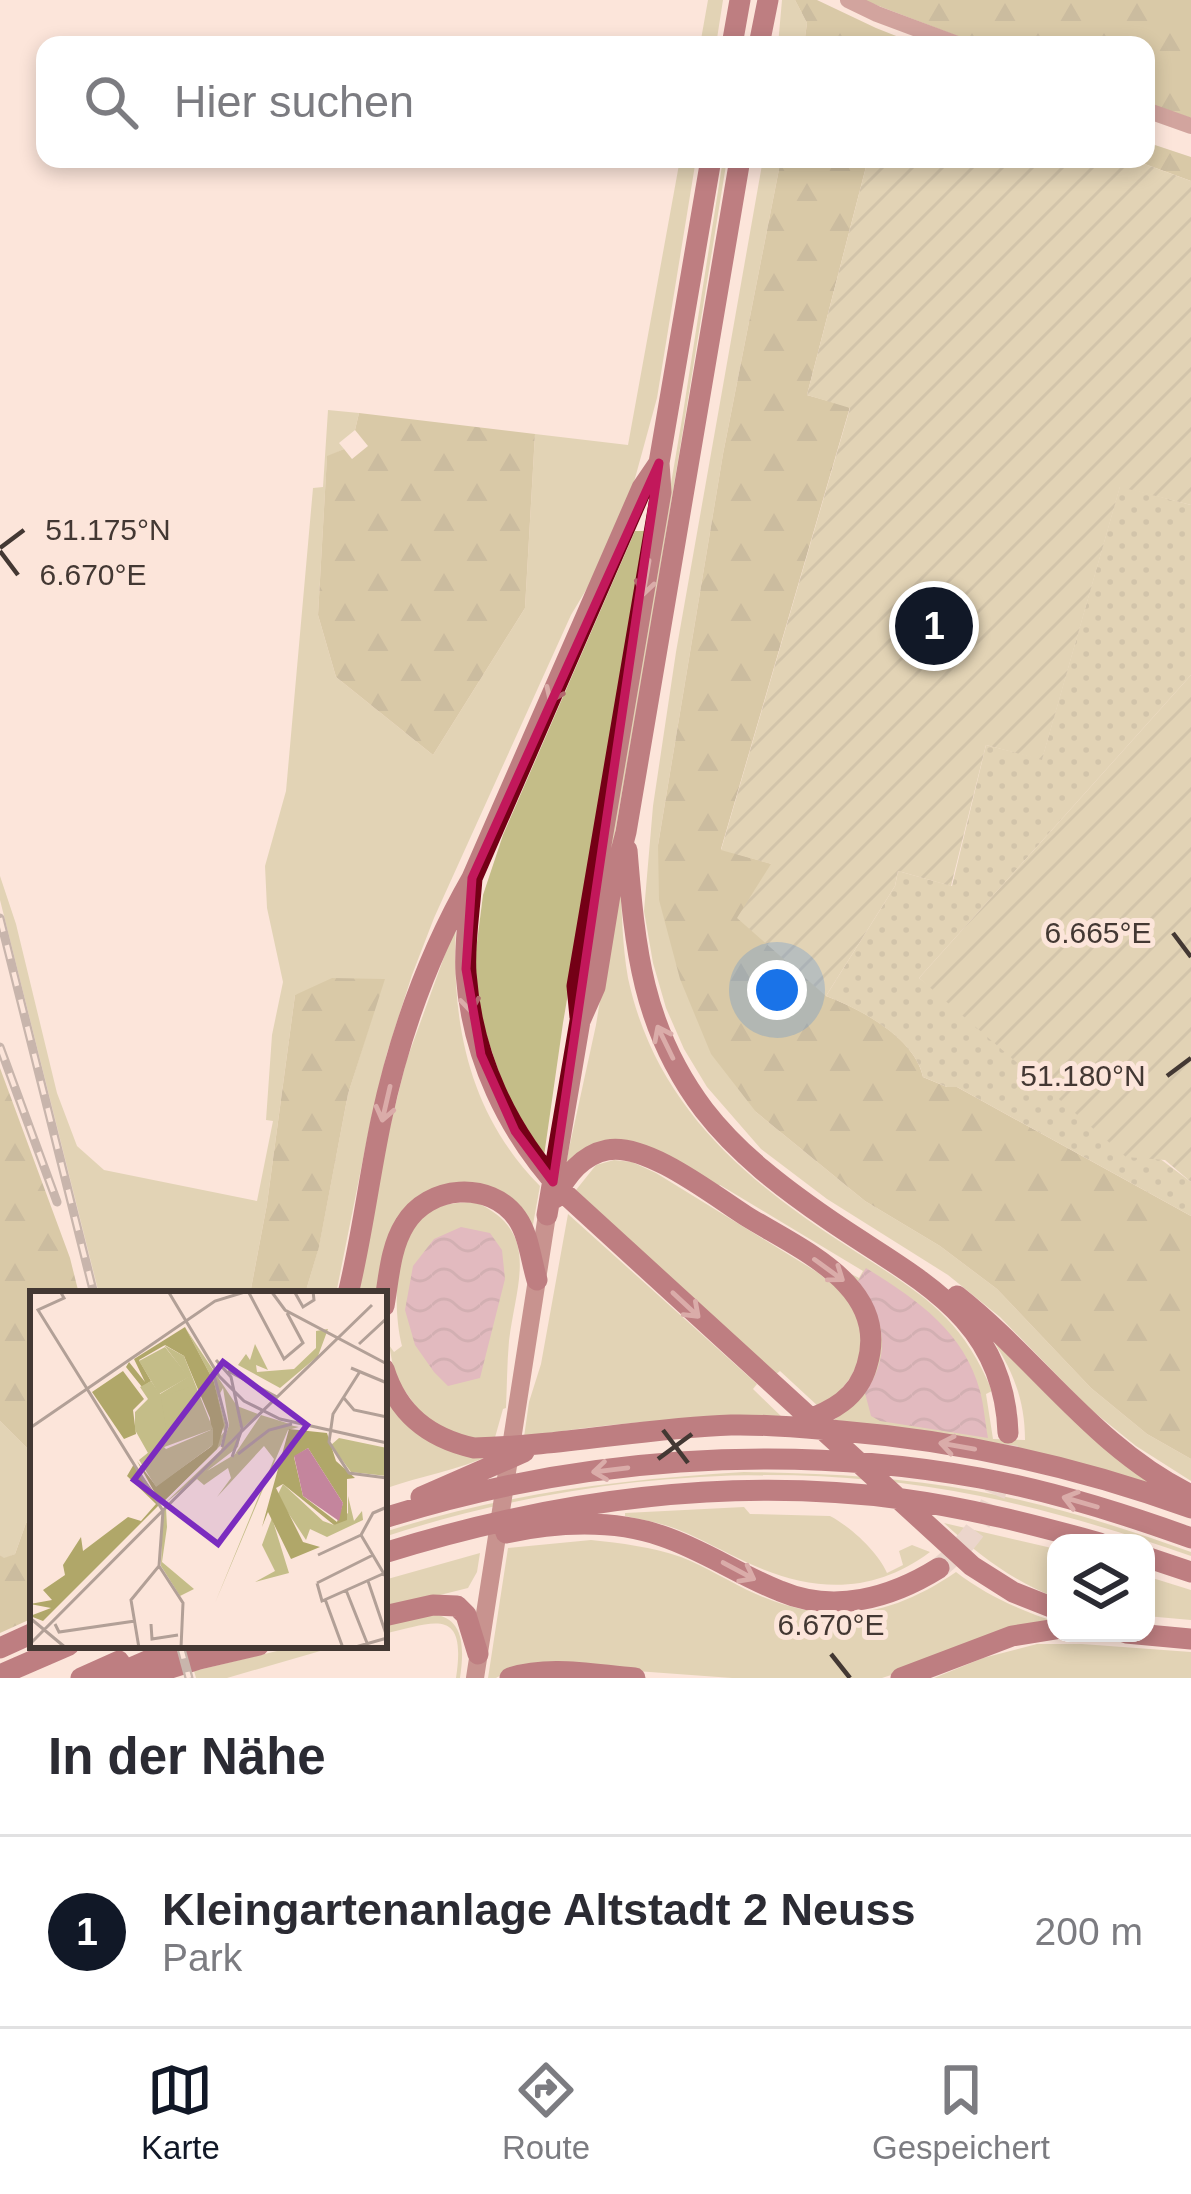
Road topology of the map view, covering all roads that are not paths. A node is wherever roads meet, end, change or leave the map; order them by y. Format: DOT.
graph roads {
  1 [pos="740,0"];
  2 [pos="768,0"];
  3 [pos="848,0"];
  4 [pos="734,36"];
  5 [pos="761,36"];
  6 [pos="936,36"];
  7 [pos="1155,113"];
  8 [pos="1191,126"];
  9 [pos="709,168"];
  10 [pos="738,168"];
  11 [pos="659,463"];
  12 [pos="626,832"];
  13 [pos="472,878"];
  14 [pos="580,1021"];
  15 [pos="547,1215"];
  16 [pos="920,1278"];
  17 [pos="537,1280"];
  18 [pos="349,1291"];
  19 [pos="387,1291"];
  20 [pos="387,1379"];
  21 [pos="790,1426"];
  22 [pos="1008,1433"];
  23 [pos="553,1442"];
  24 [pos="1191,1495"];
  25 [pos="1191,1508"];
  26 [pos="387,1517"];
  27 [pos="1064,1534"];
  28 [pos="1191,1538"];
  29 [pos="387,1552"];
  30 [pos="1155,1560"];
  31 [pos="387,1567"];
  32 [pos="939,1568"];
  33 [pos="1191,1572"];
  34 [pos="1047,1605"];
  35 [pos="387,1615"];
  36 [pos="1155,1625"];
  37 [pos="1191,1628"];
  38 [pos="1047,1630"];
  39 [pos="30,1634"];
  40 [pos="1155,1636"];
  41 [pos="1191,1639"];
  42 [pos="0,1648"];
  43 [pos="50,1648"];
  44 [pos="61,1648"];
  45 [pos="147,1648"];
  46 [pos="177,1648"];
  47 [pos="246,1648"];
  48 [pos="478,1654"];
  49 [pos="9,1671"];
  50 [pos="81,1678"];
  51 [pos="109,1678"];
  52 [pos="140,1678"];
  53 [pos="475,1678"];
  54 [pos="510,1678"];
  55 [pos="635,1678"];
  56 [pos="902,1678"];
  1 -- 4 [label="highway"];
  2 -- 5 [label="highway"];
  3 -- 6 [label="street"];
  7 -- 8 [label="street"];
  9 -- 11 [label="highway"];
  10 -- 12 [label="highway"];
  11 -- 13 [label="highway, one-way"];
  11 -- 14 [label="highway, one-way"];
  12 -- 14 [label="highway"];
  16 -- 12 [label="highway, one-way"];
  13 -- 18 [label="highway, one-way"];
  13 -- 34 [label="highway, one-way"];
  14 -- 15 [label="highway"];
  15 -- 17 [label="main road"];
  15 -- 21 [label="highway, one-way"];
  16 -- 22 [label="highway"];
  16 -- 24 [label="highway"];
  17 -- 19 [label="highway"];
  17 -- 48 [label="main road"];
  20 -- 23 [label="highway"];
  21 -- 23 [label="highway"];
  25 -- 21 [label="highway, one-way"];
  23 -- 26 [label="highway"];
  28 -- 26 [label="highway, one-way"];
  27 -- 29 [label="highway"];
  30 -- 33 [label="highway"];
  31 -- 32 [label="highway, one-way"];
  35 -- 48 [label="highway"];
  36 -- 37 [label="highway"];
  38 -- 56 [label="highway"];
  39 -- 42 [label="highway"];
  40 -- 41 [label="highway"];
  43 -- 49 [label="highway"];
  44 -- 49 [label="highway"];
  45 -- 50 [label="highway"];
  46 -- 51 [label="highway"];
  47 -- 52 [label="highway"];
  48 -- 53 [label="main road"];
  54 -- 55 [label="highway"];
}
